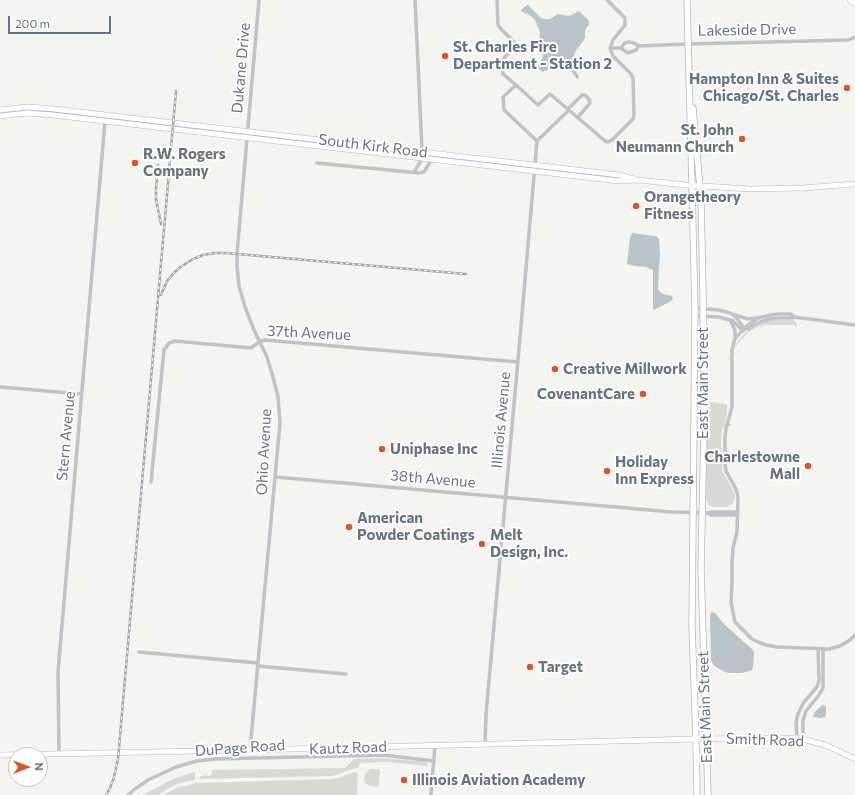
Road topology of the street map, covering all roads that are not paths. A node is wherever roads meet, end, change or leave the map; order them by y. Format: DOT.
graph roads {
  1 [pos="259,0"];
  2 [pos="415,0"];
  3 [pos="497,0"];
  4 [pos="607,0"];
  5 [pos="687,0"];
  6 [pos="850,0"];
  7 [pos="855,4"];
  8 [pos="855,38"];
  9 [pos="688,44"];
  10 [pos="639,46"];
  11 [pos="610,48"];
  12 [pos="621,48"];
  13 [pos="516,85"];
  14 [pos="0,110"];
  15 [pos="568,110"];
  16 [pos="0,116"];
  17 [pos="578,117"];
  18 [pos="105,121"];
  19 [pos="248,131"];
  20 [pos="247,138"];
  21 [pos="537,141"];
  22 [pos="422,152"];
  23 [pos="422,159"];
  24 [pos="434,160"];
  25 [pos="318,163"];
  26 [pos="536,164"];
  27 [pos="535,171"];
  28 [pos="414,172"];
  29 [pos="639,180"];
  30 [pos="855,184"];
  31 [pos="692,186"];
  32 [pos="700,186"];
  33 [pos="695,308"];
  34 [pos="703,309"];
  35 [pos="734,315"];
  36 [pos="695,316"];
  37 [pos="703,317"];
  38 [pos="794,317"];
  39 [pos="758,318"];
  40 [pos="730,320"];
  41 [pos="855,325"];
  42 [pos="744,330"];
  43 [pos="735,339"];
  44 [pos="259,342"];
  45 [pos="518,362"];
  46 [pos="0,387"];
  47 [pos="81,394"];
  48 [pos="275,477"];
  49 [pos="151,482"];
  50 [pos="506,497"];
  51 [pos="694,513"];
  52 [pos="702,513"];
  53 [pos="738,514"];
  54 [pos="855,635"];
  55 [pos="821,649"];
  56 [pos="139,652"];
  57 [pos="258,664"];
  58 [pos="346,674"];
  59 [pos="797,738"];
  60 [pos="696,739"];
  61 [pos="706,739"];
  62 [pos="803,739"];
  63 [pos="485,744"];
  64 [pos="435,745"];
  65 [pos="250,750"];
  66 [pos="59,753"];
  67 [pos="0,755"];
  68 [pos="855,759"];
  69 [pos="434,761"];
  70 [pos="128,795"];
  71 [pos="431,795"];
  72 [pos="697,795"];
  73 [pos="708,795"];
  1 -- 19 [label="street, Dukane Drive"];
  2 -- 22 [label="street"];
  3 -- 13 [label="street"];
  4 -- 11 [label="street"];
  5 -- 9 [label="main road, East Main Street"];
  6 -- 7 [label="main road"];
  8 -- 9 [label="street, Lakeside Drive"];
  9 -- 10 [label="street, Lakeside Drive"];
  9 -- 31 [label="main road, East Main Street"];
  9 -- 32 [label="main road, East Main Street"];
  10 -- 12 [label="street, Lakeside Drive"];
  10 -- 12 [label="street, Lakeside Drive"];
  11 -- 12 [label="street, Lakeside Drive"];
  11 -- 17 [label="street"];
  13 -- 15 [label="street"];
  13 -- 21 [label="street"];
  14 -- 19 [label="main road, South Kirk Road"];
  15 -- 17 [label="street"];
  15 -- 17 [label="street"];
  15 -- 21 [label="street"];
  16 -- 18 [label="main road, South Kirk Road"];
  18 -- 20 [label="main road, South Kirk Road"];
  18 -- 47 [label="street, Stern Avenue"];
  19 -- 20 [label="street, Dukane Drive"];
  19 -- 22 [label="main road, South Kirk Road"];
  20 -- 23 [label="main road, South Kirk Road"];
  20 -- 44 [label="street, Ohio Avenue"];
  21 -- 26 [label="street, Illinois Avenue"];
  22 -- 23 [label="street"];
  22 -- 26 [label="main road, South Kirk Road"];
  23 -- 24 [label="main road, South Kirk Road"];
  23 -- 28 [label="street"];
  24 -- 27 [label="main road, South Kirk Road"];
  24 -- 28 [label="street"];
  25 -- 28 [label="street"];
  26 -- 27 [label="street, Illinois Avenue"];
  26 -- 29 [label="main road, South Kirk Road"];
  27 -- 29 [label="main road, South Kirk Road"];
  27 -- 45 [label="street, Illinois Avenue"];
  29 -- 31 [label="main road, South Kirk Road"];
  30 -- 32 [label="main road, South Kirk Road"];
  31 -- 32 [label="main road, South Kirk Road"];
  31 -- 33 [label="main road, East Main Street"];
  32 -- 34 [label="main road, East Main Street"];
  33 -- 34 [label="street"];
  33 -- 36 [label="main road, East Main Street"];
  34 -- 35 [label="street"];
  34 -- 37 [label="main road, East Main Street"];
  35 -- 39 [label="street"];
  35 -- 42 [label="street"];
  36 -- 37 [label="street"];
  36 -- 51 [label="main road, East Main Street"];
  37 -- 40 [label="street"];
  37 -- 52 [label="main road, East Main Street"];
  38 -- 39 [label="street"];
  38 -- 41 [label="street"];
  38 -- 42 [label="street"];
  39 -- 42 [label="street"];
  40 -- 42 [label="street"];
  40 -- 43 [label="street"];
  42 -- 43 [label="street"];
  43 -- 53 [label="street"];
  44 -- 45 [label="street, 37th Avenue"];
  44 -- 48 [label="street, Ohio Avenue"];
  44 -- 49 [label="street, 37th Avenue"];
  45 -- 50 [label="street, Illinois Avenue"];
  46 -- 47 [label="street"];
  47 -- 66 [label="street, Stern Avenue"];
  48 -- 50 [label="street, 38th Avenue"];
  48 -- 57 [label="street, Ohio Avenue"];
  50 -- 51 [label="street, 38th Avenue"];
  50 -- 63 [label="street, Illinois Avenue"];
  51 -- 52 [label="street, 38th Avenue"];
  51 -- 60 [label="main road, East Main Street"];
  52 -- 53 [label="street, 38th Avenue"];
  52 -- 61 [label="main road, East Main Street"];
  53 -- 55 [label="street"];
  54 -- 55 [label="street"];
  55 -- 59 [label="street"];
  55 -- 62 [label="street"];
  56 -- 57 [label="street"];
  57 -- 58 [label="street"];
  57 -- 65 [label="street, Ohio Avenue"];
  59 -- 61 [label="main road, Smith Road"];
  59 -- 62 [label="main road, Smith Road"];
  60 -- 61 [label="main road, Smith Road"];
  60 -- 63 [label="main road, Kautz Road"];
  60 -- 72 [label="main road, East Main Street"];
  61 -- 73 [label="main road, East Main Street"];
  62 -- 68 [label="main road, Smith Road"];
  63 -- 64 [label="main road, Kautz Road"];
  64 -- 65 [label="main road, Kautz Road"];
  64 -- 69 [label="street"];
  65 -- 66 [label="main road, Kautz Road"];
  66 -- 67 [label="main road, Kautz Road"];
  69 -- 70 [label="street, DuPage Road"];
  69 -- 71 [label="street"];
}
